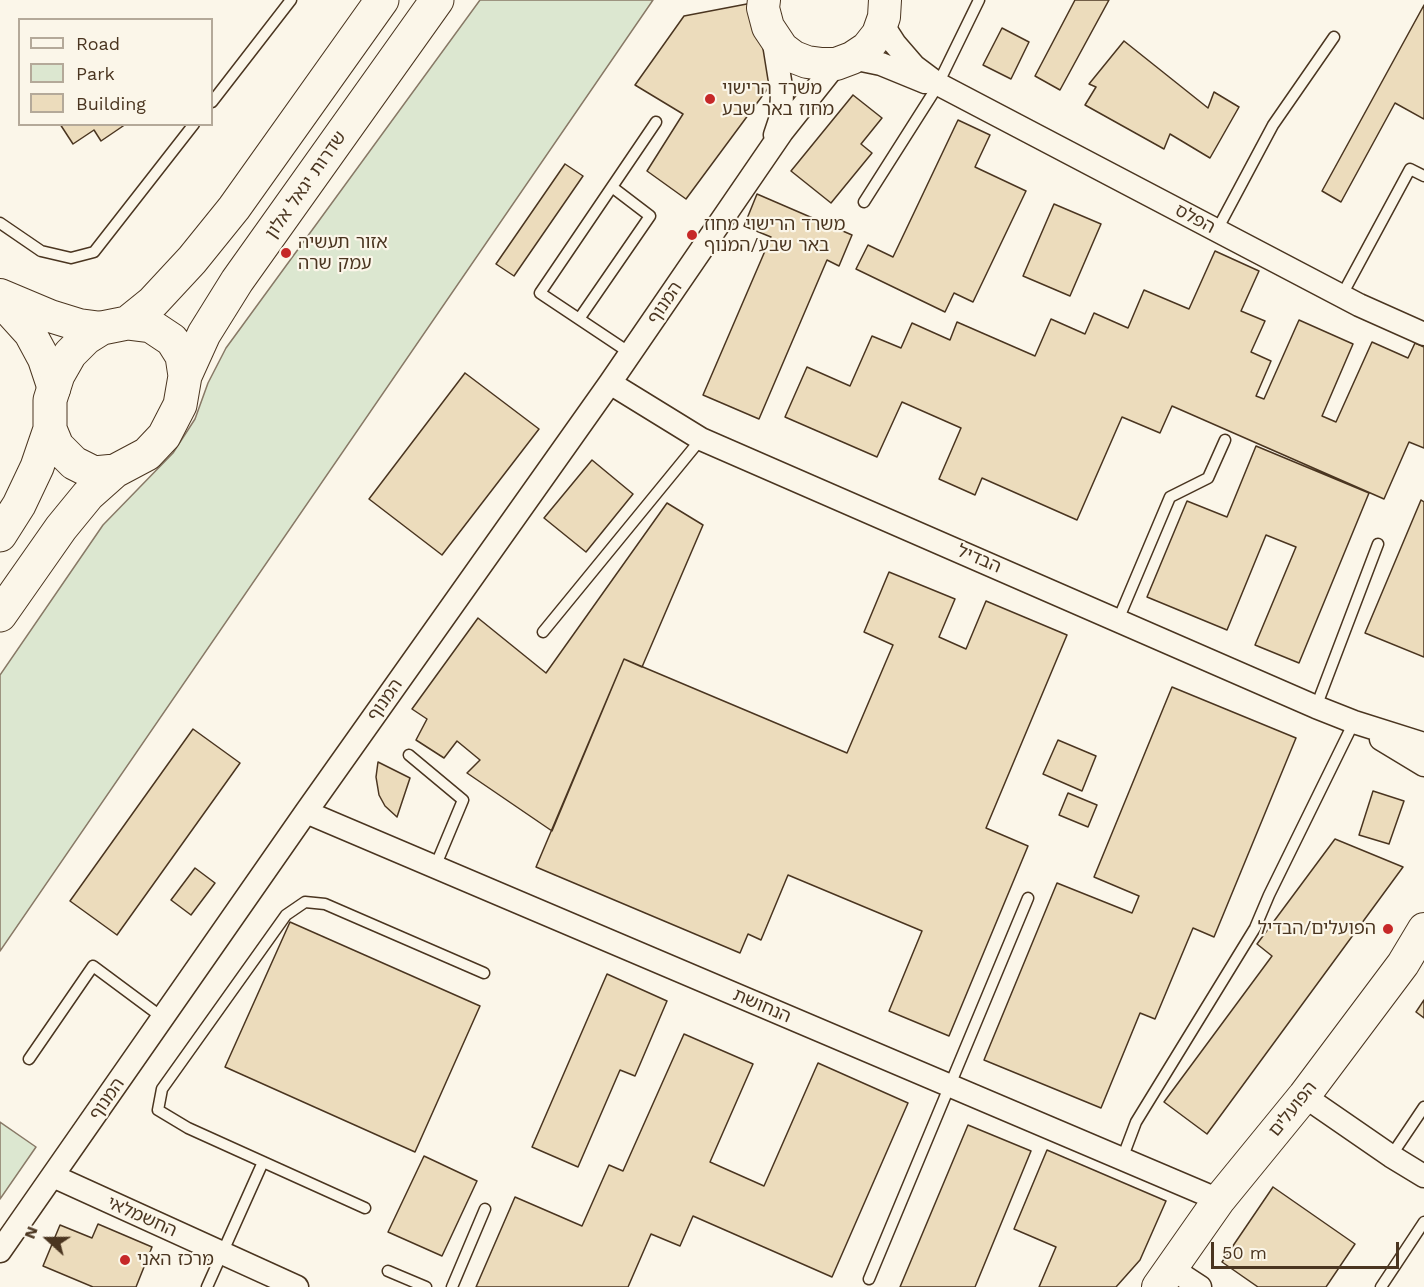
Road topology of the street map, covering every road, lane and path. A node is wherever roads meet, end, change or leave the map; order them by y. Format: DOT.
graph roads {
  1 [pos="291,0"];
  2 [pos="382,0"];
  3 [pos="437,0"];
  4 [pos="749,0"];
  5 [pos="979,0"];
  6 [pos="885,8"];
  7 [pos="768,21"];
  8 [pos="1334,37"];
  9 [pos="844,61"];
  10 [pos="937,86"];
  11 [pos="213,101"];
  12 [pos="656,122"];
  13 [pos="192,126"];
  14 [pos="770,149"];
  15 [pos="1424,176"];
  16 [pos="612,187"];
  17 [pos="864,202"];
  18 [pos="0,224"];
  19 [pos="1217,230"];
  20 [pos="0,295"];
  21 [pos="1342,295"];
  22 [pos="0,300"];
  23 [pos="579,319"];
  24 [pos="115,325"];
  25 [pos="1424,334"];
  26 [pos="630,353"];
  27 [pos="185,376"];
  28 [pos="610,383"];
  29 [pos="54,389"];
  30 [pos="50,429"];
  31 [pos="701,439"];
  32 [pos="1225,440"];
  33 [pos="115,471"];
  34 [pos="0,535"];
  35 [pos="1378,544"];
  36 [pos="0,615"];
  37 [pos="1118,620"];
  38 [pos="543,633"];
  39 [pos="1316,707"];
  40 [pos="1354,722"];
  41 [pos="1424,744"];
  42 [pos="409,755"];
  43 [pos="1424,765"];
  44 [pos="306,812"];
  45 [pos="435,867"];
  46 [pos="1028,898"];
  47 [pos="1424,929"];
  48 [pos="1424,938"];
  49 [pos="1403,964"];
  50 [pos="484,973"];
  51 [pos="163,1018"];
  52 [pos="29,1059"];
  53 [pos="950,1086"];
  54 [pos="1304,1096"];
  55 [pos="1424,1107"];
  56 [pos="1391,1156"];
  57 [pos="1122,1159"];
  58 [pos="263,1162"];
  59 [pos="53,1176"];
  60 [pos="1424,1176"];
  61 [pos="1218,1200"];
  62 [pos="365,1208"];
  63 [pos="485,1209"];
  64 [pos="1424,1222"];
  65 [pos="0,1251"];
  66 [pos="222,1253"];
  67 [pos="388,1271"];
  68 [pos="1164,1277"];
  69 [pos="869,1279"];
  70 [pos="406,1283"];
  71 [pos="207,1287"];
  72 [pos="297,1287"];
  73 [pos="426,1287"];
  74 [pos="452,1287"];
  75 [pos="1200,1287"];
  76 [pos="1381,1287"];
  1 -- 11 [label="lane"];
  2 -- 24 [label="highway"];
  3 -- 27 [label="highway, שדרות יגאל אלון"];
  4 -- 7 [label="street"];
  5 -- 10 [label="lane"];
  6 -- 9 [label="street"];
  6 -- 10 [label="street, הפלס"];
  7 -- 9 [label="street"];
  7 -- 14 [label="street, המנוף"];
  8 -- 19 [label="lane"];
  9 -- 10 [label="street, הפלס"];
  9 -- 14 [label="street, המנוף"];
  10 -- 17 [label="lane"];
  10 -- 19 [label="street, הפלס"];
  12 -- 16 [label="lane"];
  13 -- 18 [label="lane"];
  14 -- 26 [label="street, המנוף"];
  15 -- 21 [label="lane"];
  16 -- 23 [label="lane"];
  16 -- 23 [label="lane"];
  19 -- 21 [label="street, הפלס"];
  20 -- 24 [label="street"];
  21 -- 25 [label="street, הפלס"];
  22 -- 29 [label="street"];
  23 -- 26 [label="lane"];
  24 -- 27 [label="highway"];
  24 -- 29 [label="highway"];
  26 -- 28 [label="street, המנוף"];
  27 -- 33 [label="highway"];
  28 -- 31 [label="street, הבדיל"];
  28 -- 44 [label="street, המנוף"];
  29 -- 30 [label="highway"];
  30 -- 33 [label="highway"];
  30 -- 34 [label="highway"];
  31 -- 37 [label="street, הבדיל"];
  31 -- 38 [label="lane"];
  32 -- 37 [label="lane"];
  33 -- 36 [label="highway"];
  35 -- 39 [label="lane"];
  37 -- 39 [label="street, הבדיל"];
  39 -- 40 [label="street, הבדיל"];
  40 -- 41 [label="street, הבדיל"];
  40 -- 43 [label="street, הבדיל"];
  40 -- 57 [label="lane"];
  42 -- 45 [label="lane"];
  44 -- 45 [label="street, הנחושת"];
  44 -- 51 [label="street, המנוף"];
  45 -- 53 [label="street, הנחושת"];
  46 -- 53 [label="lane"];
  47 -- 49 [label="street, הפועלים"];
  48 -- 49 [label="street"];
  49 -- 54 [label="street, הפועלים"];
  50 -- 58 [label="lane"];
  51 -- 52 [label="lane"];
  51 -- 59 [label="street, המנוף"];
  53 -- 57 [label="street, הנחושת"];
  53 -- 69 [label="lane"];
  54 -- 56 [label="street"];
  54 -- 61 [label="street, הפועלים"];
  55 -- 56 [label="lane"];
  56 -- 60 [label="street"];
  57 -- 61 [label="street, הנחושת"];
  58 -- 62 [label="lane"];
  58 -- 66 [label="lane"];
  59 -- 65 [label="street, המנוף"];
  59 -- 66 [label="street, החשמלאי"];
  61 -- 68 [label="street, הפועלים"];
  63 -- 74 [label="lane"];
  64 -- 76 [label="lane"];
  66 -- 71 [label="lane"];
  66 -- 72 [label="street, החשמלאי"];
  67 -- 70 [label="lane"];
  68 -- 75 [label="street"];
  70 -- 73 [label="lane"];
}
